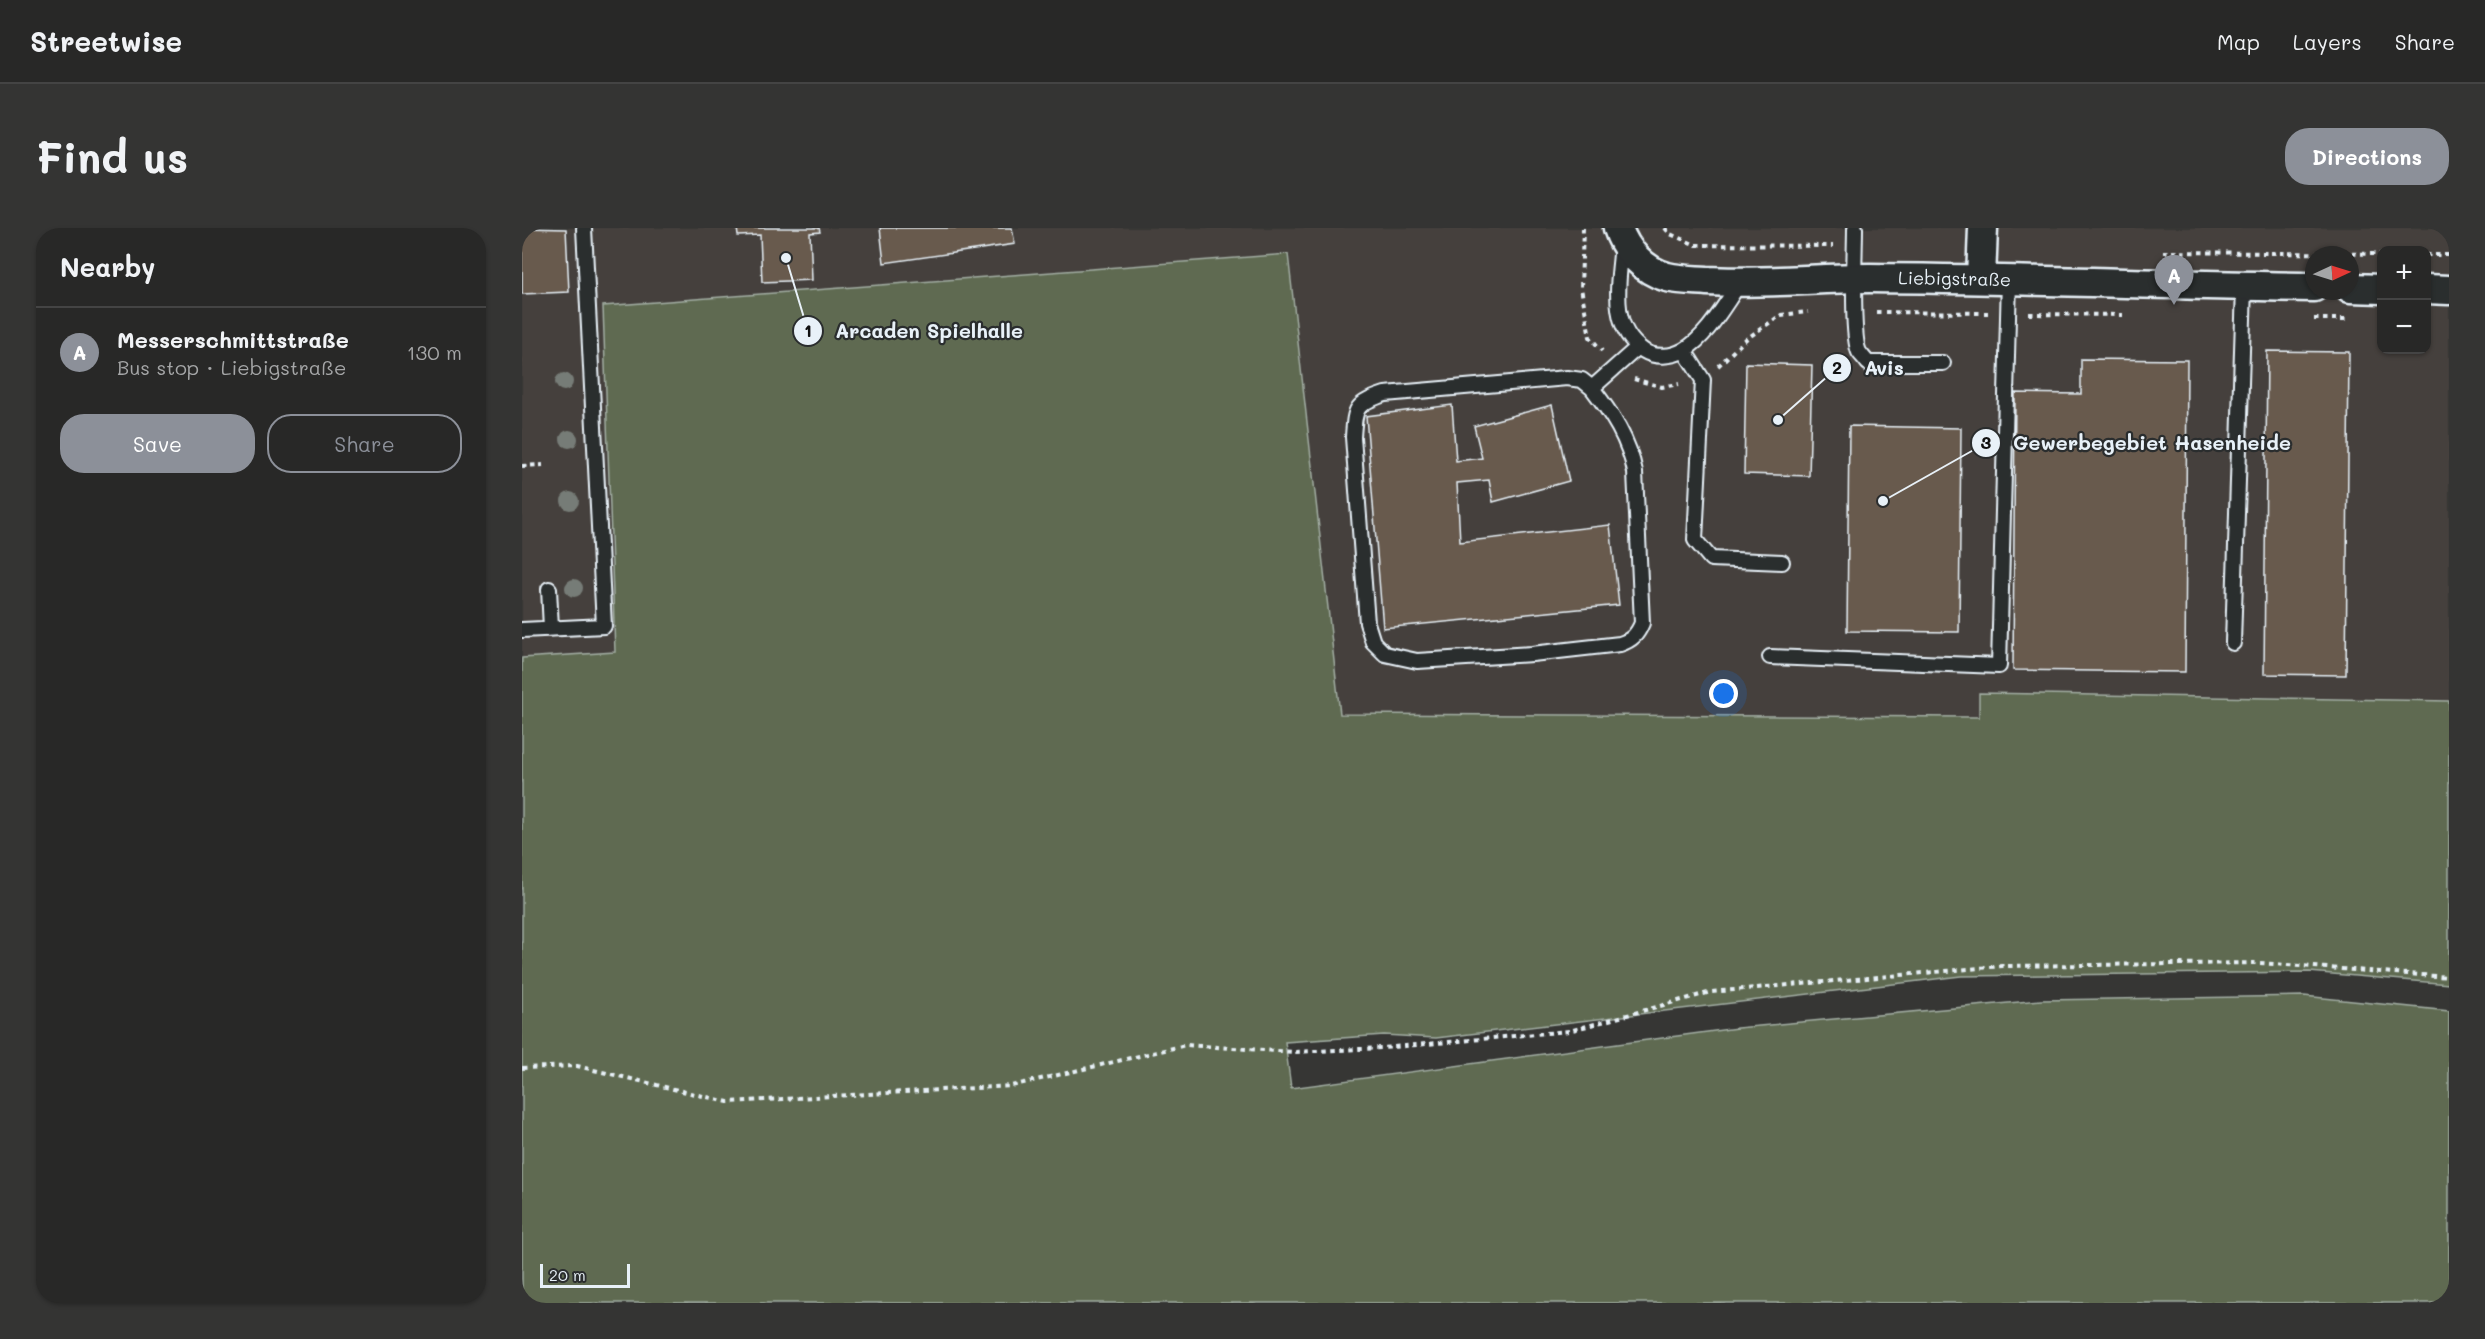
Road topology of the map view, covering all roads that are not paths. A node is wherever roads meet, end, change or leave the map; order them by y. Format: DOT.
graph roads {
  1 [pos="584,228"];
  2 [pos="1855,228"];
  3 [pos="1983,228"];
  4 [pos="1620,235"];
  5 [pos="1855,278"];
  6 [pos="1995,279"];
  7 [pos="1740,283"];
  8 [pos="2244,286"];
  9 [pos="2305,287"];
  10 [pos="2359,288"];
  11 [pos="2377,288"];
  12 [pos="2431,289"];
  13 [pos="2449,290"];
  14 [pos="1638,347"];
  15 [pos="1684,350"];
  16 [pos="1943,363"];
  17 [pos="1593,388"];
  18 [pos="1782,562"];
  19 [pos="549,589"];
  20 [pos="551,628"];
  21 [pos="522,630"];
  22 [pos="2233,642"];
  23 [pos="1770,657"];
  1 -- 20 [label="lane"];
  2 -- 5 [label="lane"];
  3 -- 6 [label="street"];
  4 -- 7 [label="street, Liebigstraße"];
  4 -- 14 [label="lane"];
  5 -- 6 [label="street, Liebigstraße"];
  5 -- 7 [label="street, Liebigstraße"];
  5 -- 16 [label="lane"];
  6 -- 8 [label="street, Liebigstraße"];
  6 -- 23 [label="lane"];
  7 -- 15 [label="lane"];
  8 -- 9 [label="street, Liebigstraße"];
  8 -- 22 [label="lane"];
  10 -- 11 [label="street"];
  12 -- 13 [label="street"];
  14 -- 15 [label="lane"];
  14 -- 17 [label="lane"];
  15 -- 18 [label="lane"];
  17 -- 17 [label="lane"];
  19 -- 20 [label="lane"];
  20 -- 21 [label="lane"];
}
